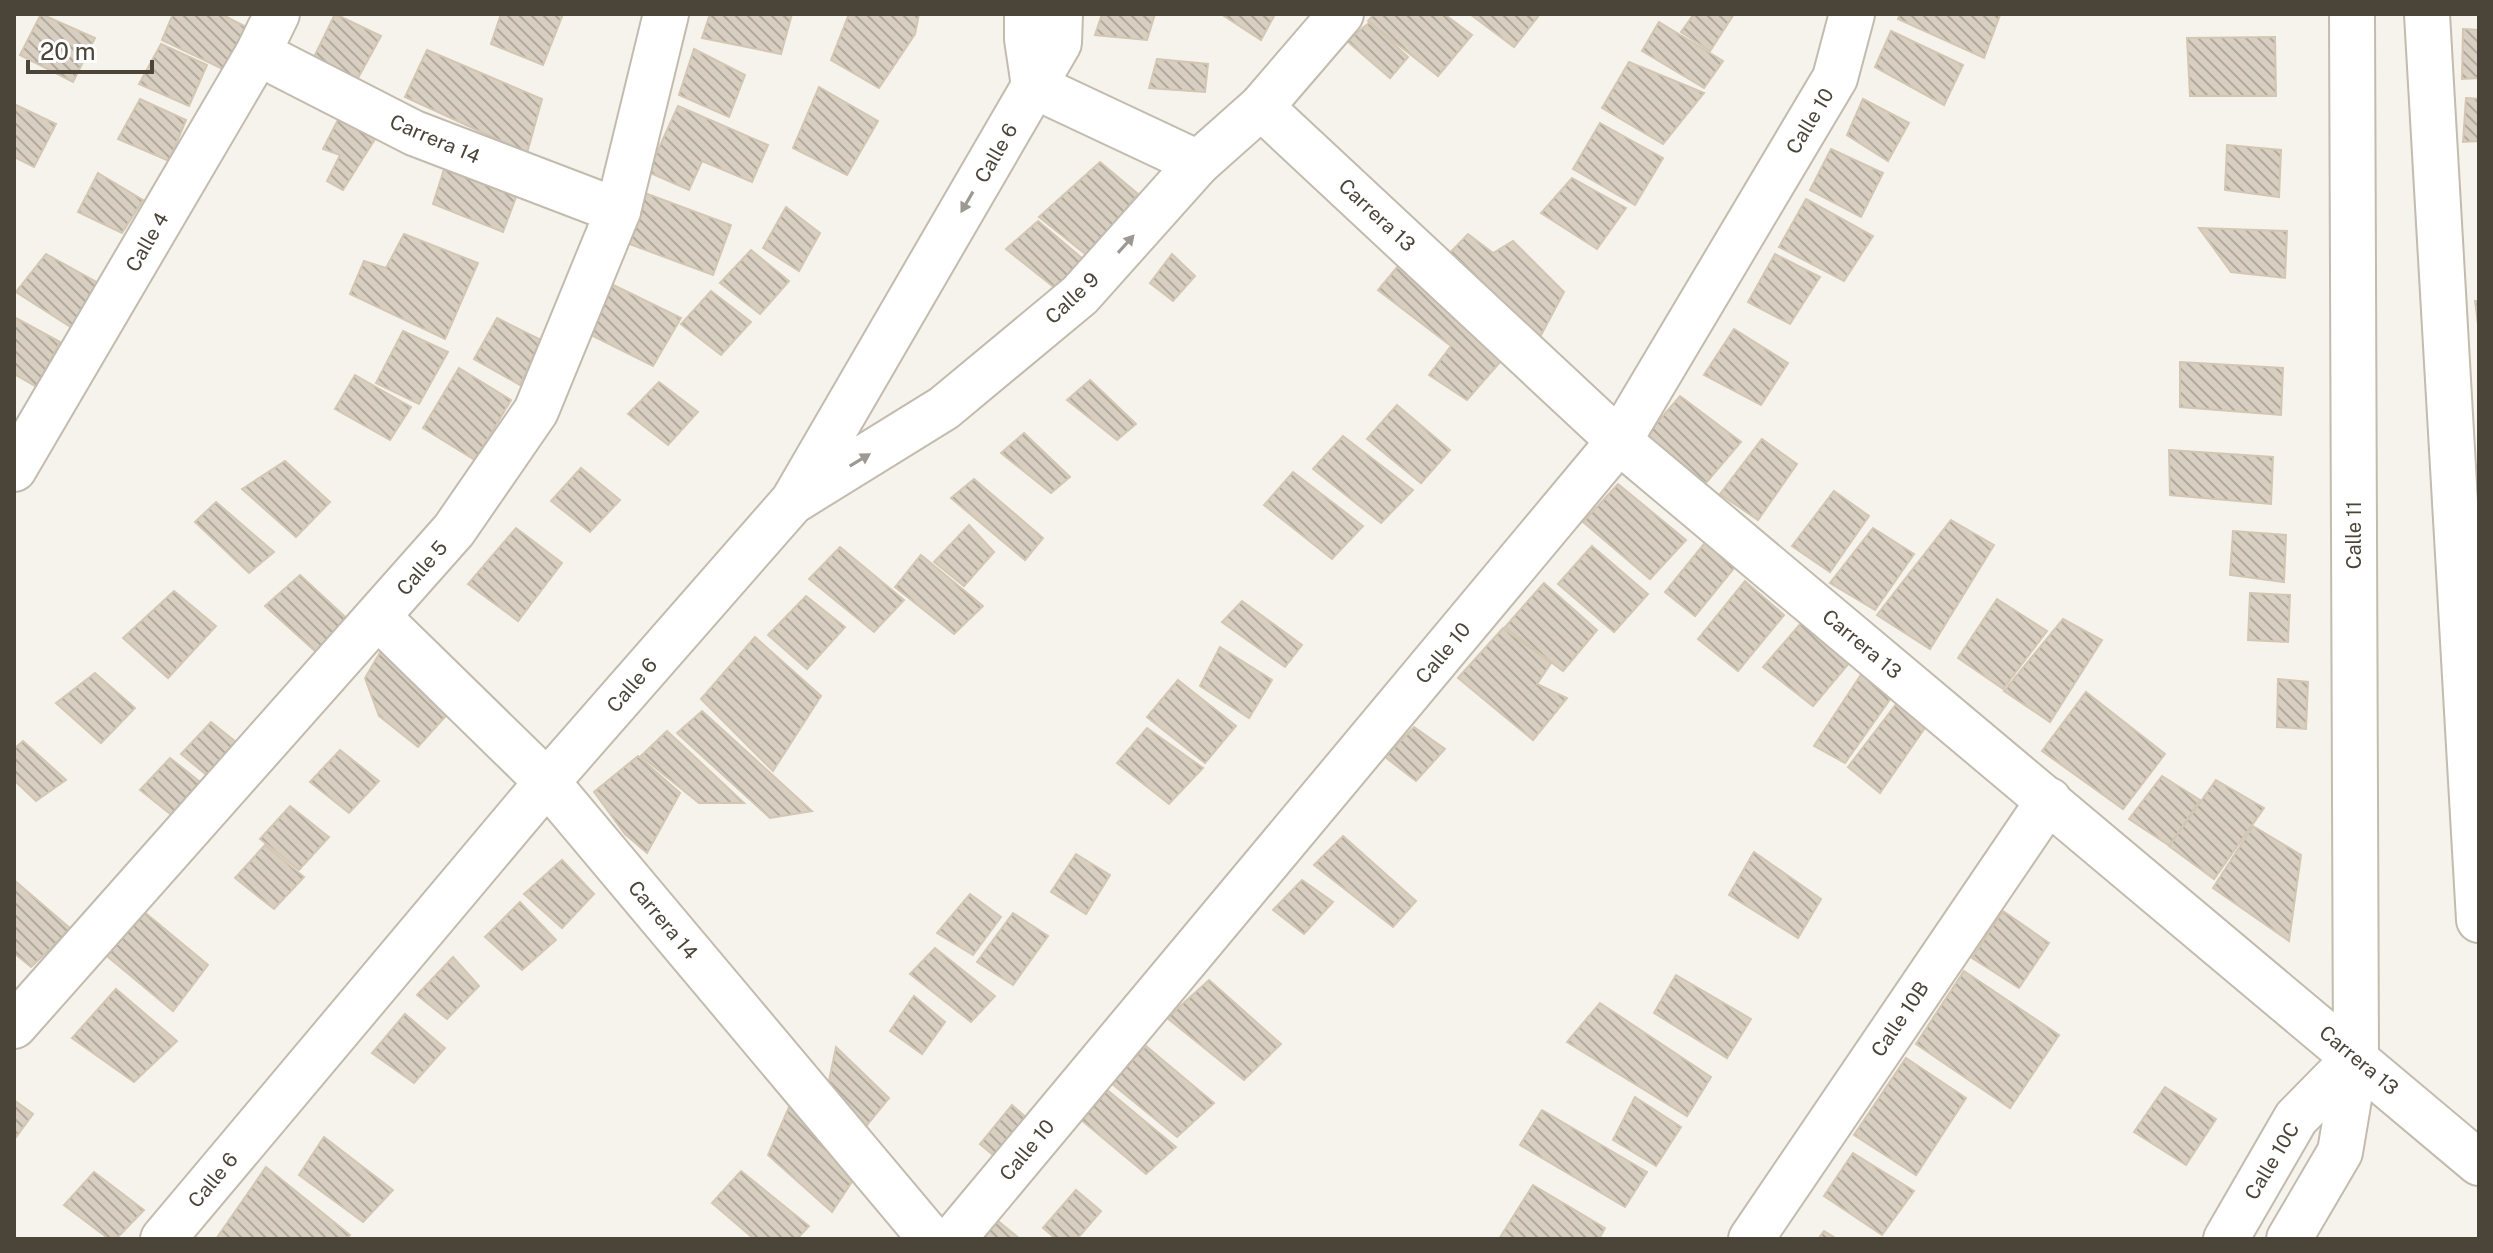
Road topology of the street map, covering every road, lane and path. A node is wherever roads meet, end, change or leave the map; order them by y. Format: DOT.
graph roads {
  1 [pos="277,14"];
  2 [pos="666,14"];
  3 [pos="1027,14"];
  4 [pos="1060,14"];
  5 [pos="1341,14"];
  6 [pos="1852,14"];
  7 [pos="2352,14"];
  8 [pos="2427,14"];
  9 [pos="1317,31"];
  10 [pos="258,53"];
  11 [pos="1034,86"];
  12 [pos="1261,107"];
  13 [pos="1198,163"];
  14 [pos="618,211"];
  15 [pos="25,424"];
  16 [pos="1619,441"];
  17 [pos="14,469"];
  18 [pos="793,501"];
  19 [pos="378,617"];
  20 [pos="547,782"];
  21 [pos="2049,800"];
  22 [pos="2479,920"];
  23 [pos="14,1026"];
  24 [pos="2356,1057"];
  25 [pos="2479,1163"];
  26 [pos="163,1239"];
  27 [pos="931,1239"];
  28 [pos="953,1239"];
  29 [pos="1751,1239"];
  30 [pos="2226,1239"];
  31 [pos="2289,1239"];
  1 -- 10 [label="street, Calle 4"];
  2 -- 14 [label="street, Calle 5"];
  3 -- 11 [label="street"];
  4 -- 11 [label="street, Calle 6"];
  5 -- 9 [label="street, Calle 9"];
  6 -- 16 [label="street, Calle 10"];
  7 -- 24 [label="street, Calle 11"];
  8 -- 22 [label="street"];
  9 -- 12 [label="street, Calle 9"];
  10 -- 14 [label="street, Carrera 14"];
  10 -- 15 [label="street, Calle 4"];
  11 -- 13 [label="street"];
  11 -- 18 [label="street, Calle 6, one-way"];
  12 -- 13 [label="street, Calle 9"];
  12 -- 16 [label="street, Carrera 13"];
  18 -- 13 [label="street, Calle 9, one-way"];
  14 -- 19 [label="street, Calle 5"];
  15 -- 17 [label="street, Calle 4"];
  16 -- 21 [label="street, Carrera 13"];
  16 -- 28 [label="street, Calle 10"];
  18 -- 20 [label="street, Calle 6"];
  19 -- 20 [label="street, Carrera 14"];
  19 -- 23 [label="street, Calle 5"];
  20 -- 26 [label="street, Calle 6"];
  20 -- 27 [label="street, Carrera 14"];
  21 -- 24 [label="street, Carrera 13"];
  21 -- 29 [label="street, Calle 10B"];
  24 -- 25 [label="street, Carrera 13"];
  24 -- 30 [label="street, Calle 10C"];
  24 -- 31 [label="street"];
}
